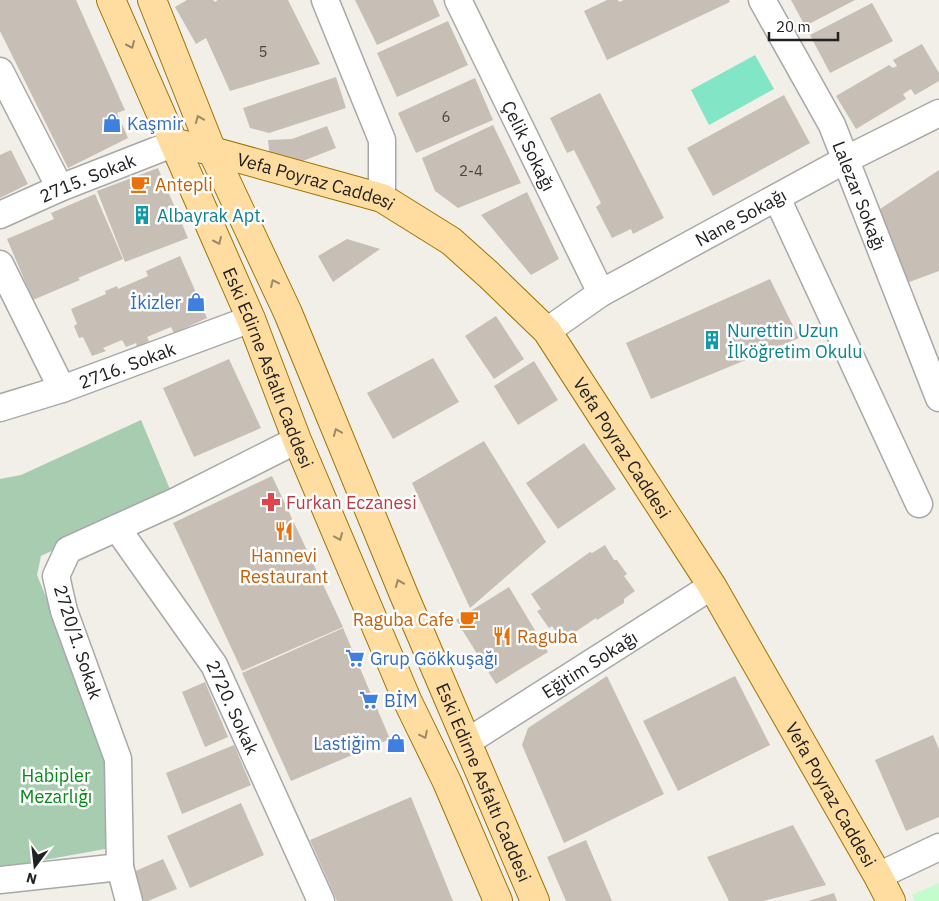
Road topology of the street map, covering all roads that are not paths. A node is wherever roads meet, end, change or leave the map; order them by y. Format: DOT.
graph roads {
  1 [pos="111,0"];
  2 [pos="152,0"];
  3 [pos="325,0"];
  4 [pos="458,0"];
  5 [pos="762,0"];
  6 [pos="0,71"];
  7 [pos="939,113"];
  8 [pos="175,143"];
  9 [pos="212,151"];
  10 [pos="846,160"];
  11 [pos="60,188"];
  12 [pos="382,198"];
  13 [pos="777,198"];
  14 [pos="0,215"];
  15 [pos="0,264"];
  16 [pos="601,293"];
  17 [pos="252,318"];
  18 [pos="547,331"];
  19 [pos="62,389"];
  20 [pos="939,398"];
  21 [pos="0,408"];
  22 [pos="298,440"];
  23 [pos="919,504"];
  24 [pos="117,528"];
  25 [pos="712,586"];
  26 [pos="467,742"];
  27 [pos="939,847"];
  28 [pos="120,867"];
  29 [pos="878,876"];
  30 [pos="0,880"];
  31 [pos="129,901"];
  32 [pos="321,901"];
  33 [pos="498,901"];
  34 [pos="535,901"];
  35 [pos="891,901"];
  1 -- 8 [label="main road, Eski Edirne Asfaltı Caddesi, one-way"];
  9 -- 2 [label="main road, Eski Edirne Asfaltı Caddesi, one-way"];
  3 -- 12 [label="street"];
  4 -- 16 [label="street, Çelik Sokağı"];
  5 -- 10 [label="street, Lalezar Sokağı"];
  6 -- 11 [label="street"];
  7 -- 10 [label="street, Nane Sokağı"];
  8 -- 9 [label="main road, Vefa Poyraz Caddesi"];
  8 -- 11 [label="street, 2715. Sokak"];
  8 -- 17 [label="main road, Eski Edirne Asfaltı Caddesi, one-way"];
  9 -- 12 [label="main road, Vefa Poyraz Caddesi"];
  26 -- 9 [label="main road, Eski Edirne Asfaltı Caddesi, one-way"];
  10 -- 13 [label="street, Nane Sokağı"];
  10 -- 20 [label="street, Lalezar Sokağı"];
  11 -- 14 [label="street, 2715. Sokak"];
  12 -- 18 [label="main road, Vefa Poyraz Caddesi"];
  13 -- 16 [label="street, Nane Sokağı"];
  13 -- 23 [label="street"];
  15 -- 19 [label="street"];
  16 -- 18 [label="street, Nane Sokağı"];
  17 -- 19 [label="street, 2716. Sokak"];
  17 -- 22 [label="main road, Eski Edirne Asfaltı Caddesi"];
  18 -- 25 [label="main road, Vefa Poyraz Caddesi"];
  19 -- 21 [label="street, 2716. Sokak"];
  22 -- 24 [label="street, 2720/1. Sokak"];
  22 -- 33 [label="main road, Eski Edirne Asfaltı Caddesi, one-way"];
  24 -- 28 [label="street, 2720/1. Sokak"];
  24 -- 32 [label="street, 2720. Sokak"];
  25 -- 26 [label="street, Eğitim Sokağı"];
  25 -- 29 [label="main road, Vefa Poyraz Caddesi"];
  26 -- 34 [label="main road, Eski Edirne Asfaltı Caddesi"];
  27 -- 29 [label="street"];
  28 -- 30 [label="street"];
  28 -- 31 [label="street, 2720/1. Sokak"];
  29 -- 35 [label="main road, Vefa Poyraz Caddesi"];
}
